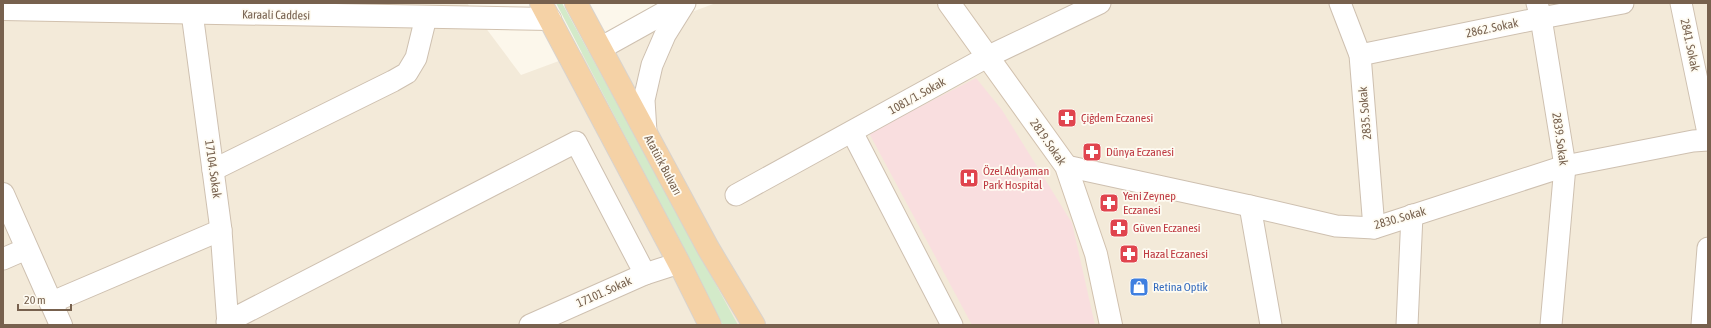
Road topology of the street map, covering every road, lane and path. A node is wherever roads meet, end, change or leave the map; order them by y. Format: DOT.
graph roads {
  1 [pos="576,3"];
  2 [pos="683,3"];
  3 [pos="949,3"];
  4 [pos="1100,3"];
  5 [pos="1340,3"];
  6 [pos="1623,3"];
  7 [pos="1681,3"];
  8 [pos="3,9"];
  9 [pos="1539,10"];
  10 [pos="545,11"];
  11 [pos="192,13"];
  12 [pos="426,17"];
  13 [pos="600,48"];
  14 [pos="1360,55"];
  15 [pos="987,57"];
  16 [pos="646,132"];
  17 [pos="852,132"];
  18 [pos="1708,134"];
  19 [pos="1708,140"];
  20 [pos="1066,166"];
  21 [pos="1565,166"];
  22 [pos="213,170"];
  23 [pos="3,194"];
  24 [pos="736,195"];
  25 [pos="1250,206"];
  26 [pos="1412,215"];
  27 [pos="1374,228"];
  28 [pos="221,230"];
  29 [pos="1708,248"];
  30 [pos="26,249"];
  31 [pos="3,259"];
  32 [pos="679,263"];
  33 [pos="645,274"];
  34 [pos="50,303"];
  35 [pos="1705,314"];
  36 [pos="228,323"];
  37 [pos="61,325"];
  38 [pos="530,325"];
  39 [pos="710,325"];
  40 [pos="754,325"];
  41 [pos="952,325"];
  42 [pos="1111,325"];
  43 [pos="1271,325"];
  44 [pos="1408,325"];
  45 [pos="1551,325"];
  1 -- 13 [label="highway, Atatürk Bulvarı"];
  2 -- 13 [label="main road"];
  2 -- 16 [label="street"];
  3 -- 15 [label="main road, 2819. Sokak"];
  4 -- 15 [label="street, 1081/1. Sokak"];
  5 -- 14 [label="street, 2835. Sokak"];
  6 -- 9 [label="street, 2862. Sokak"];
  7 -- 18 [label="street, 2841. Sokak"];
  8 -- 11 [label="main road, Karaali Caddesi"];
  9 -- 14 [label="street, 2862. Sokak"];
  9 -- 21 [label="street, 2839. Sokak"];
  10 -- 12 [label="main road, Karaali Caddesi"];
  10 -- 32 [label="highway"];
  11 -- 12 [label="main road, Karaali Caddesi"];
  11 -- 22 [label="street, 17104. Sokak"];
  12 -- 22 [label="street"];
  13 -- 16 [label="highway, Atatürk Bulvarı"];
  14 -- 27 [label="street, 2835. Sokak"];
  15 -- 17 [label="street, 1081/1. Sokak"];
  15 -- 20 [label="main road, 2819. Sokak"];
  16 -- 40 [label="highway, Atatürk Bulvarı"];
  17 -- 24 [label="street, 1081/1. Sokak"];
  17 -- 41 [label="street"];
  19 -- 21 [label="street, 2830. Sokak"];
  20 -- 25 [label="street, 2830. Sokak"];
  20 -- 42 [label="main road, 2819. Sokak"];
  21 -- 26 [label="street, 2830. Sokak"];
  21 -- 45 [label="street, 2839. Sokak"];
  22 -- 28 [label="street, 17104. Sokak"];
  23 -- 30 [label="main road"];
  25 -- 27 [label="street, 2830. Sokak"];
  25 -- 43 [label="street"];
  26 -- 27 [label="street, 2830. Sokak"];
  26 -- 44 [label="street"];
  28 -- 34 [label="street"];
  28 -- 36 [label="street, 17104. Sokak"];
  29 -- 35 [label="street"];
  30 -- 31 [label="street"];
  30 -- 34 [label="main road"];
  32 -- 33 [label="street, 17101. Sokak"];
  32 -- 39 [label="highway"];
  33 -- 36 [label="street"];
  33 -- 38 [label="street, 17101. Sokak"];
  34 -- 37 [label="main road"];
}
